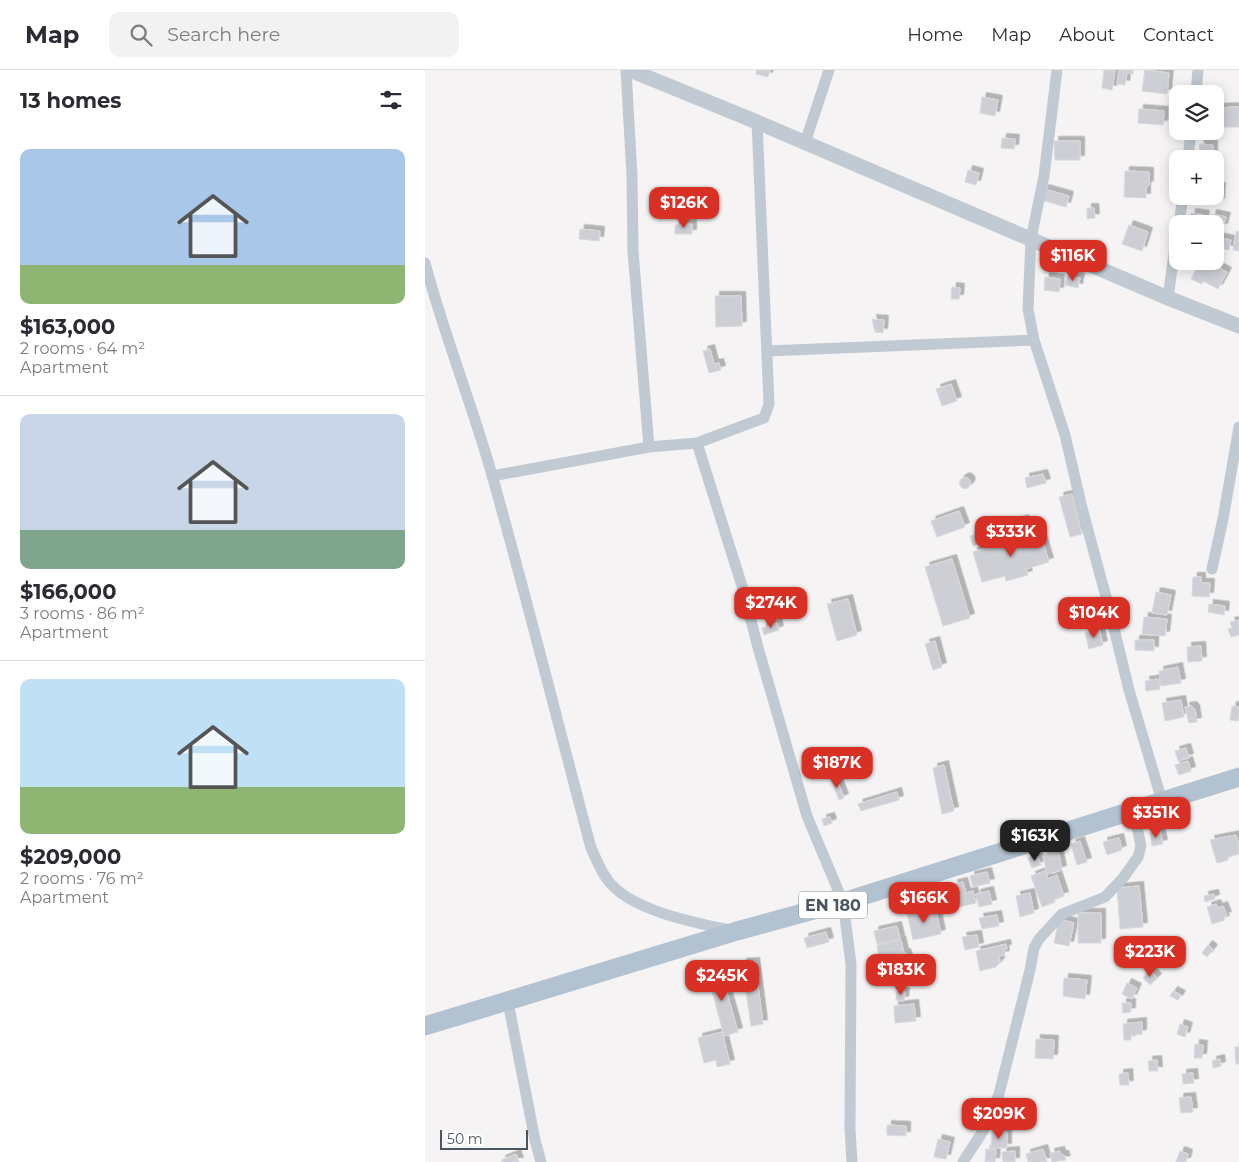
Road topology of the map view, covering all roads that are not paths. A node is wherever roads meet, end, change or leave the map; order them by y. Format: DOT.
graph roads {
  1 [pos="626,70"];
  2 [pos="630,70"];
  3 [pos="829,70"];
  4 [pos="1057,70"];
  5 [pos="1198,70"];
  6 [pos="1196,85"];
  7 [pos="757,122"];
  8 [pos="805,143"];
  9 [pos="1031,238"];
  10 [pos="425,263"];
  11 [pos="1172,270"];
  12 [pos="1168,298"];
  13 [pos="1239,326"];
  14 [pos="1034,340"];
  15 [pos="767,351"];
  16 [pos="1239,427"];
  17 [pos="697,443"];
  18 [pos="649,447"];
  19 [pos="492,476"];
  20 [pos="1212,569"];
  21 [pos="1239,778"];
  22 [pos="1162,801"];
  23 [pos="1135,812"];
  24 [pos="843,902"];
  25 [pos="737,931"];
  26 [pos="508,1002"];
  27 [pos="425,1026"];
  28 [pos="541,1162"];
  29 [pos="852,1162"];
  30 [pos="963,1162"];
  1 -- 18 [label="street"];
  2 -- 7 [label="street"];
  3 -- 8 [label="street"];
  4 -- 9 [label="street"];
  5 -- 6 [label="street"];
  7 -- 8 [label="street"];
  7 -- 15 [label="street"];
  8 -- 9 [label="street"];
  9 -- 12 [label="street"];
  9 -- 14 [label="street"];
  10 -- 19 [label="street"];
  11 -- 12 [label="street"];
  12 -- 13 [label="street"];
  14 -- 15 [label="street"];
  14 -- 22 [label="street"];
  15 -- 17 [label="street"];
  16 -- 20 [label="street"];
  17 -- 18 [label="street"];
  17 -- 24 [label="street"];
  18 -- 19 [label="street"];
  19 -- 25 [label="street"];
  21 -- 22 [label="main road, EN 180"];
  22 -- 23 [label="main road, EN 180"];
  23 -- 24 [label="main road, EN 180"];
  23 -- 30 [label="street"];
  24 -- 25 [label="main road, EN 180"];
  24 -- 29 [label="street"];
  25 -- 26 [label="main road, EN 180"];
  26 -- 27 [label="main road, EN 180"];
  26 -- 28 [label="street"];
}
